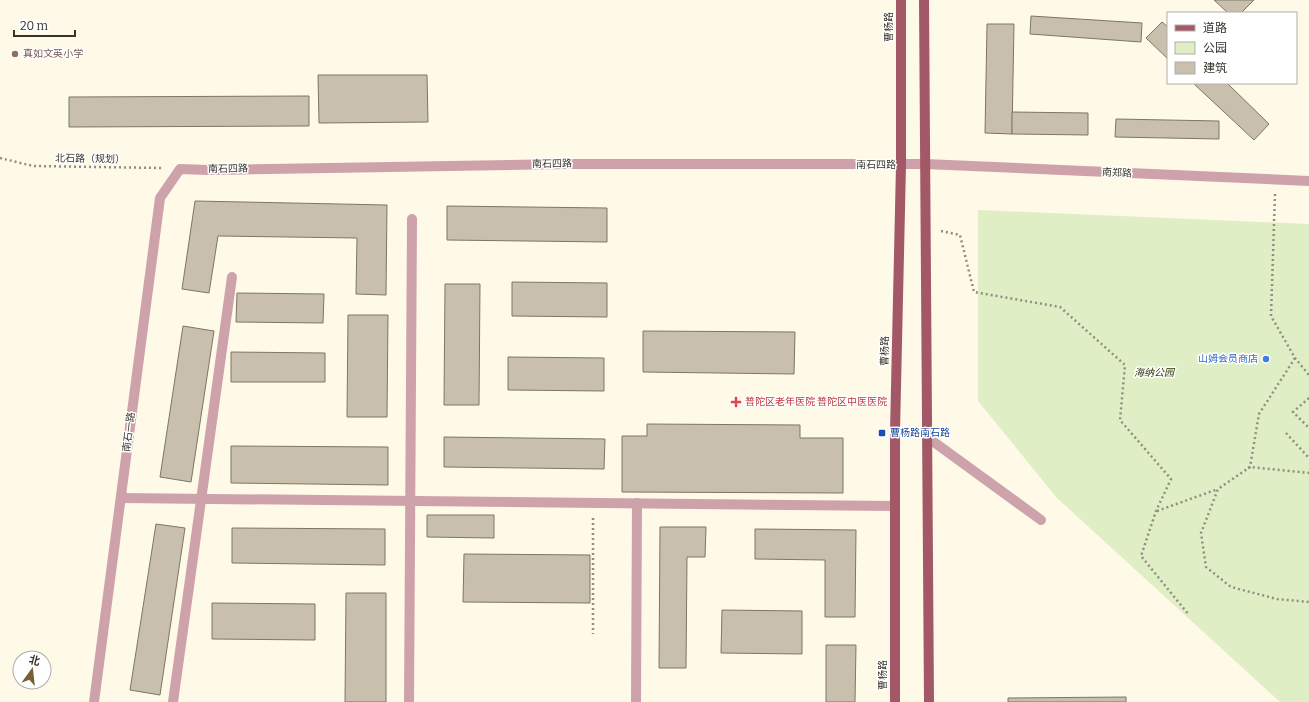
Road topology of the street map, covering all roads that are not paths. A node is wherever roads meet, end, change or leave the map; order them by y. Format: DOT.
graph roads {
  1 [pos="901,0"];
  2 [pos="924,0"];
  3 [pos="925,164"];
  4 [pos="901,165"];
  5 [pos="180,168"];
  6 [pos="1309,182"];
  7 [pos="412,219"];
  8 [pos="232,277"];
  9 [pos="927,437"];
  10 [pos="121,498"];
  11 [pos="201,499"];
  12 [pos="410,501"];
  13 [pos="637,503"];
  14 [pos="895,506"];
  15 [pos="1041,520"];
  16 [pos="94,702"];
  17 [pos="173,702"];
  18 [pos="409,702"];
  19 [pos="636,702"];
  20 [pos="896,702"];
  21 [pos="929,702"];
  1 -- 4 [label="main road, 曹杨路"];
  2 -- 3 [label="main road"];
  3 -- 4 [label="street, 南石四路"];
  3 -- 6 [label="street, 南郑路"];
  3 -- 9 [label="main road"];
  4 -- 5 [label="street, 南石四路"];
  4 -- 14 [label="main road, 曹杨路"];
  5 -- 10 [label="street, 南石一路"];
  7 -- 12 [label="street"];
  8 -- 11 [label="street"];
  9 -- 15 [label="street"];
  9 -- 21 [label="main road"];
  10 -- 11 [label="street"];
  10 -- 16 [label="street, 南石一路"];
  11 -- 12 [label="street"];
  11 -- 17 [label="street"];
  12 -- 13 [label="street"];
  12 -- 18 [label="street"];
  13 -- 14 [label="street"];
  13 -- 19 [label="street"];
  14 -- 20 [label="main road, 曹杨路"];
}
